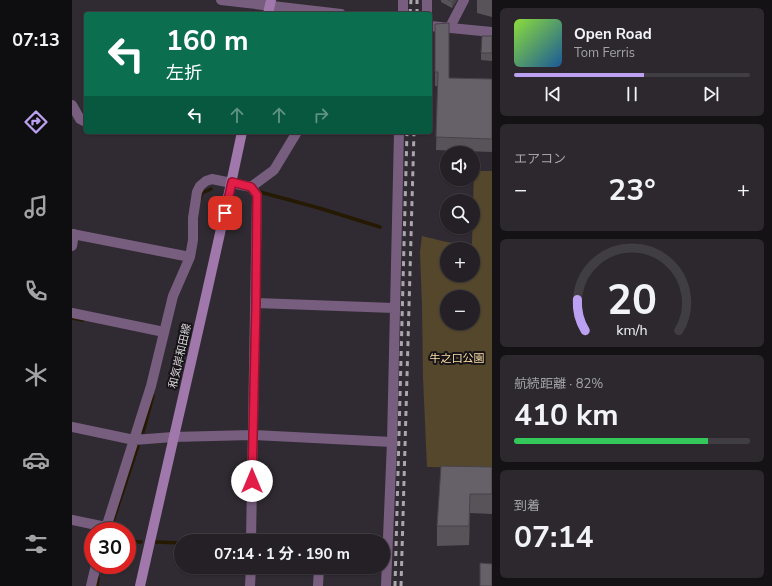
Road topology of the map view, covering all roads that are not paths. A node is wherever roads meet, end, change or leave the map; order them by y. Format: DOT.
graph roads {
  1 [pos="221,0"];
  2 [pos="403,0"];
  3 [pos="427,0"];
  4 [pos="464,0"];
  5 [pos="269,6"];
  6 [pos="323,12"];
  7 [pos="403,12"];
  8 [pos="427,12"];
  9 [pos="432,26"];
  10 [pos="450,27"];
  11 [pos="492,32"];
  12 [pos="72,105"];
  13 [pos="84,121"];
  14 [pos="242,134"];
  15 [pos="296,134"];
  16 [pos="399,134"];
  17 [pos="232,182"];
  18 [pos="251,187"];
  19 [pos="73,234"];
  20 [pos="72,246"];
  21 [pos="190,257"];
  22 [pos="256,303"];
  23 [pos="394,308"];
  24 [pos="72,313"];
  25 [pos="164,332"];
  26 [pos="72,427"];
  27 [pos="252,436"];
  28 [pos="173,437"];
  29 [pos="134,440"];
  30 [pos="392,442"];
  31 [pos="72,520"];
  32 [pos="108,522"];
  33 [pos="84,523"];
  34 [pos="251,534"];
  35 [pos="386,534"];
  36 [pos="94,574"];
  37 [pos="251,574"];
  38 [pos="319,574"];
  39 [pos="386,574"];
  40 [pos="91,586"];
  41 [pos="140,586"];
  42 [pos="250,586"];
  43 [pos="318,586"];
  44 [pos="386,586"];
  1 -- 5 [label="street"];
  2 -- 7 [label="street"];
  3 -- 8 [label="street"];
  4 -- 10 [label="street"];
  5 -- 6 [label="street"];
  9 -- 10 [label="street"];
  10 -- 11 [label="street"];
  12 -- 13 [label="street"];
  14 -- 17 [label="main road, 和気岸和田線"];
  15 -- 18 [label="street"];
  16 -- 23 [label="street"];
  17 -- 18 [label="street"];
  17 -- 21 [label="street"];
  17 -- 28 [label="main road, 和気岸和田線"];
  18 -- 22 [label="street"];
  19 -- 20 [label="street"];
  19 -- 21 [label="street"];
  21 -- 25 [label="street"];
  22 -- 23 [label="street"];
  22 -- 27 [label="street"];
  23 -- 30 [label="street"];
  24 -- 25 [label="street"];
  25 -- 29 [label="street"];
  26 -- 29 [label="street"];
  27 -- 28 [label="street"];
  27 -- 30 [label="street"];
  27 -- 34 [label="street"];
  28 -- 29 [label="street"];
  28 -- 41 [label="main road, 和気岸和田線"];
  29 -- 32 [label="street"];
  30 -- 35 [label="street"];
  31 -- 33 [label="street"];
  36 -- 40 [label="street"];
  37 -- 42 [label="street"];
  38 -- 43 [label="street"];
  39 -- 44 [label="street"];
}
